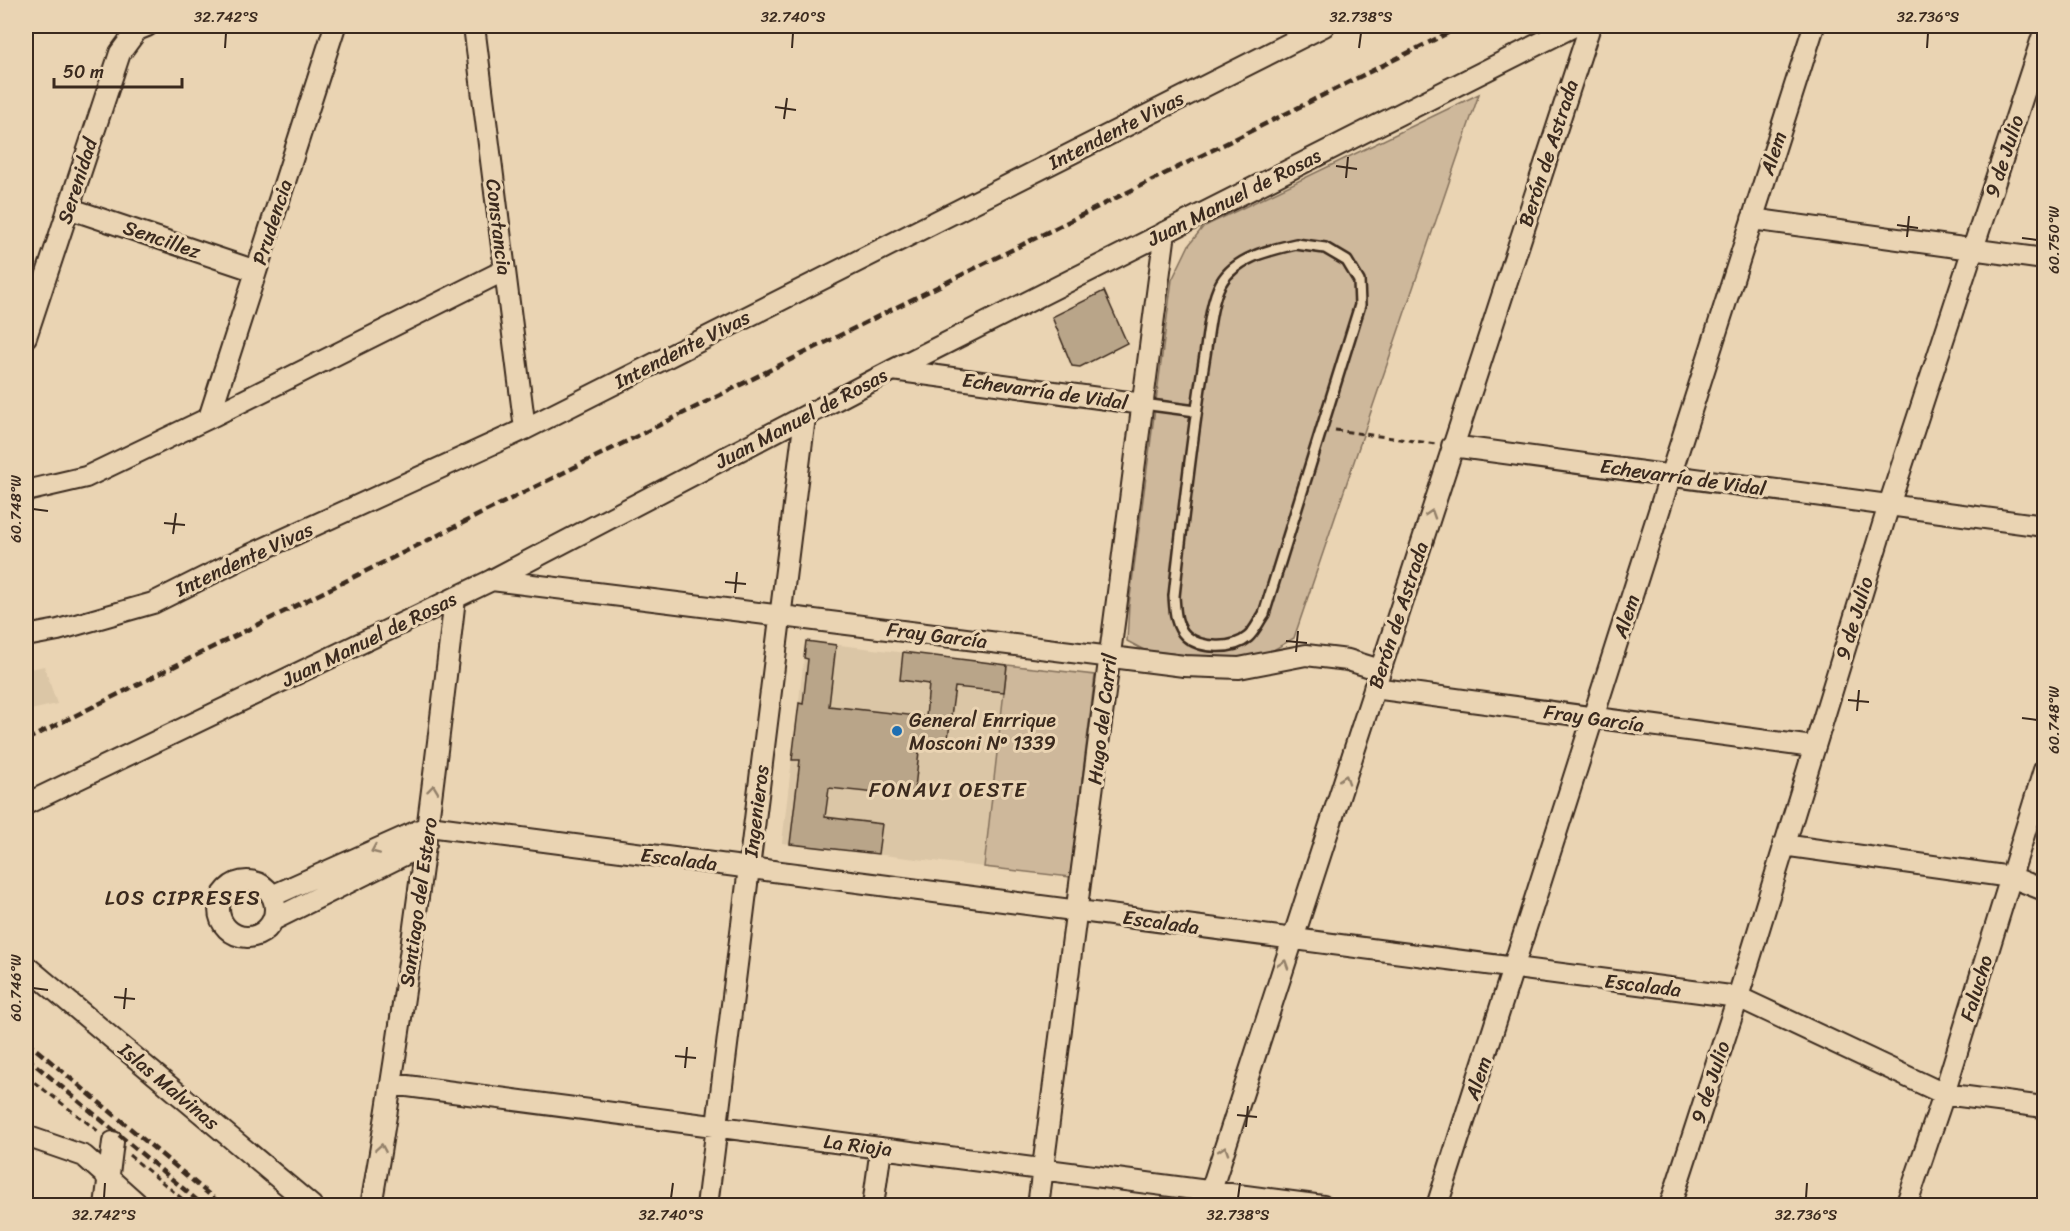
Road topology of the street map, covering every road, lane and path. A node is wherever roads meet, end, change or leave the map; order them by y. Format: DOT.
graph roads {
  1 [pos="335,26"];
  2 [pos="474,26"];
  3 [pos="1324,26"];
  4 [pos="1574,26"];
  5 [pos="1590,26"];
  6 [pos="1814,26"];
  7 [pos="142,28"];
  8 [pos="2044,32"];
  9 [pos="68,208"];
  10 [pos="1752,219"];
  11 [pos="1165,232"];
  12 [pos="1974,251"];
  13 [pos="2044,259"];
  14 [pos="505,270"];
  15 [pos="256,271"];
  16 [pos="26,337"];
  17 [pos="893,370"];
  18 [pos="1143,404"];
  19 [pos="1196,411"];
  20 [pos="805,417"];
  21 [pos="210,418"];
  22 [pos="1321,428"];
  23 [pos="525,429"];
  24 [pos="1452,446"];
  25 [pos="1671,475"];
  26 [pos="26,491"];
  27 [pos="1889,505"];
  28 [pos="2044,526"];
  29 [pos="492,580"];
  30 [pos="455,598"];
  31 [pos="780,616"];
  32 [pos="26,636"];
  33 [pos="1110,656"];
  34 [pos="1377,679"];
  35 [pos="1593,718"];
  36 [pos="1813,747"];
  37 [pos="2044,770"];
  38 [pos="26,804"];
  39 [pos="428,835"];
  40 [pos="1783,845"];
  41 [pos="749,868"];
  42 [pos="2011,878"];
  43 [pos="2044,890"];
  44 [pos="272,896"];
  45 [pos="1077,911"];
  46 [pos="273,920"];
  47 [pos="1293,940"];
  48 [pos="26,966"];
  49 [pos="1513,969"];
  50 [pos="1738,997"];
  51 [pos="393,1084"];
  52 [pos="1944,1094"];
  53 [pos="2044,1107"];
  54 [pos="716,1127"];
  55 [pos="26,1136"];
  56 [pos="113,1143"];
  57 [pos="881,1148"];
  58 [pos="1043,1169"];
  59 [pos="109,1177"];
  60 [pos="1208,1198"];
  61 [pos="105,1206"];
  62 [pos="140,1206"];
  63 [pos="312,1206"];
  64 [pos="371,1206"];
  65 [pos="707,1206"];
  66 [pos="873,1206"];
  67 [pos="1038,1206"];
  68 [pos="1323,1206"];
  69 [pos="1437,1206"];
  70 [pos="1670,1206"];
  71 [pos="1906,1206"];
  1 -- 15 [label="street, Prudencia"];
  2 -- 14 [label="street, Constancia"];
  3 -- 23 [label="street, Intendente Vivas"];
  4 -- 11 [label="street, Juan Manuel de Rosas"];
  5 -- 24 [label="street, Berón de Astrada"];
  6 -- 10 [label="street, Alem"];
  7 -- 9 [label="street, Serenidad"];
  8 -- 12 [label="street, 9 de Julio"];
  9 -- 15 [label="street, Sencillez"];
  9 -- 16 [label="street, Serenidad"];
  10 -- 12 [label="street"];
  10 -- 25 [label="street, Alem"];
  11 -- 17 [label="street, Juan Manuel de Rosas"];
  11 -- 18 [label="street, Hugo del Carril"];
  12 -- 13 [label="street"];
  12 -- 27 [label="street, 9 de Julio"];
  14 -- 21 [label="street"];
  14 -- 23 [label="street, Constancia"];
  15 -- 21 [label="street, Prudencia"];
  17 -- 18 [label="street, Echevarría de Vidal"];
  17 -- 20 [label="street, Juan Manuel de Rosas"];
  18 -- 19 [label="lane, Echevarría de Vidal"];
  18 -- 33 [label="street, Hugo del Carril"];
  19 -- 22 [label="lane"];
  19 -- 22 [label="lane"];
  20 -- 29 [label="street, Juan Manuel de Rosas"];
  20 -- 31 [label="street, Ingenieros"];
  21 -- 26 [label="street"];
  22 -- 24 [label="path"];
  23 -- 32 [label="street, Intendente Vivas"];
  24 -- 25 [label="street, Echevarría de Vidal"];
  34 -- 24 [label="street, Berón de Astrada, one-way"];
  25 -- 27 [label="street, Echevarría de Vidal"];
  25 -- 35 [label="street, Alem"];
  27 -- 28 [label="street, Echevarría de Vidal"];
  27 -- 36 [label="street, 9 de Julio"];
  29 -- 30 [label="street, Juan Manuel de Rosas"];
  29 -- 31 [label="street, Fray García"];
  30 -- 38 [label="street, Juan Manuel de Rosas"];
  39 -- 30 [label="street, Santiago del Estero, one-way"];
  31 -- 33 [label="street, Fray García"];
  31 -- 41 [label="street, Ingenieros"];
  33 -- 34 [label="street, Fray García"];
  33 -- 45 [label="street, Hugo del Carril"];
  34 -- 35 [label="street, Fray García"];
  47 -- 34 [label="street, Berón de Astrada, one-way"];
  35 -- 36 [label="street, Fray García"];
  35 -- 49 [label="street, Alem"];
  36 -- 40 [label="street, 9 de Julio"];
  37 -- 42 [label="street, Falucho"];
  39 -- 41 [label="street, Escalada"];
  39 -- 44 [label="street, one-way"];
  39 -- 46 [label="street"];
  39 -- 51 [label="street, Santiago del Estero"];
  40 -- 42 [label="street"];
  40 -- 50 [label="street, 9 de Julio"];
  41 -- 45 [label="street, Escalada"];
  41 -- 54 [label="street, Ingenieros"];
  42 -- 43 [label="street"];
  42 -- 52 [label="street, Falucho"];
  44 -- 46 [label="street"];
  44 -- 46 [label="street"];
  45 -- 47 [label="street, Escalada"];
  45 -- 58 [label="street, Hugo del Carril"];
  47 -- 49 [label="street, Escalada"];
  60 -- 47 [label="street, Berón de Astrada, one-way"];
  48 -- 63 [label="street, Islas Malvinas"];
  49 -- 50 [label="street, Escalada"];
  49 -- 69 [label="street, Alem"];
  50 -- 52 [label="street, Escalada"];
  50 -- 70 [label="street, 9 de Julio"];
  51 -- 54 [label="street, La Rioja"];
  64 -- 51 [label="street, Santiago del Estero, one-way"];
  52 -- 53 [label="street, Escalada"];
  52 -- 71 [label="street, Falucho"];
  54 -- 57 [label="street, La Rioja"];
  54 -- 65 [label="street, Ingenieros"];
  55 -- 59 [label="street"];
  56 -- 59 [label="street"];
  57 -- 58 [label="street, La Rioja"];
  57 -- 66 [label="street"];
  58 -- 60 [label="street, La Rioja"];
  58 -- 67 [label="street, Hugo del Carril"];
  59 -- 61 [label="street"];
  59 -- 62 [label="street"];
  60 -- 68 [label="street, La Rioja"];
}
